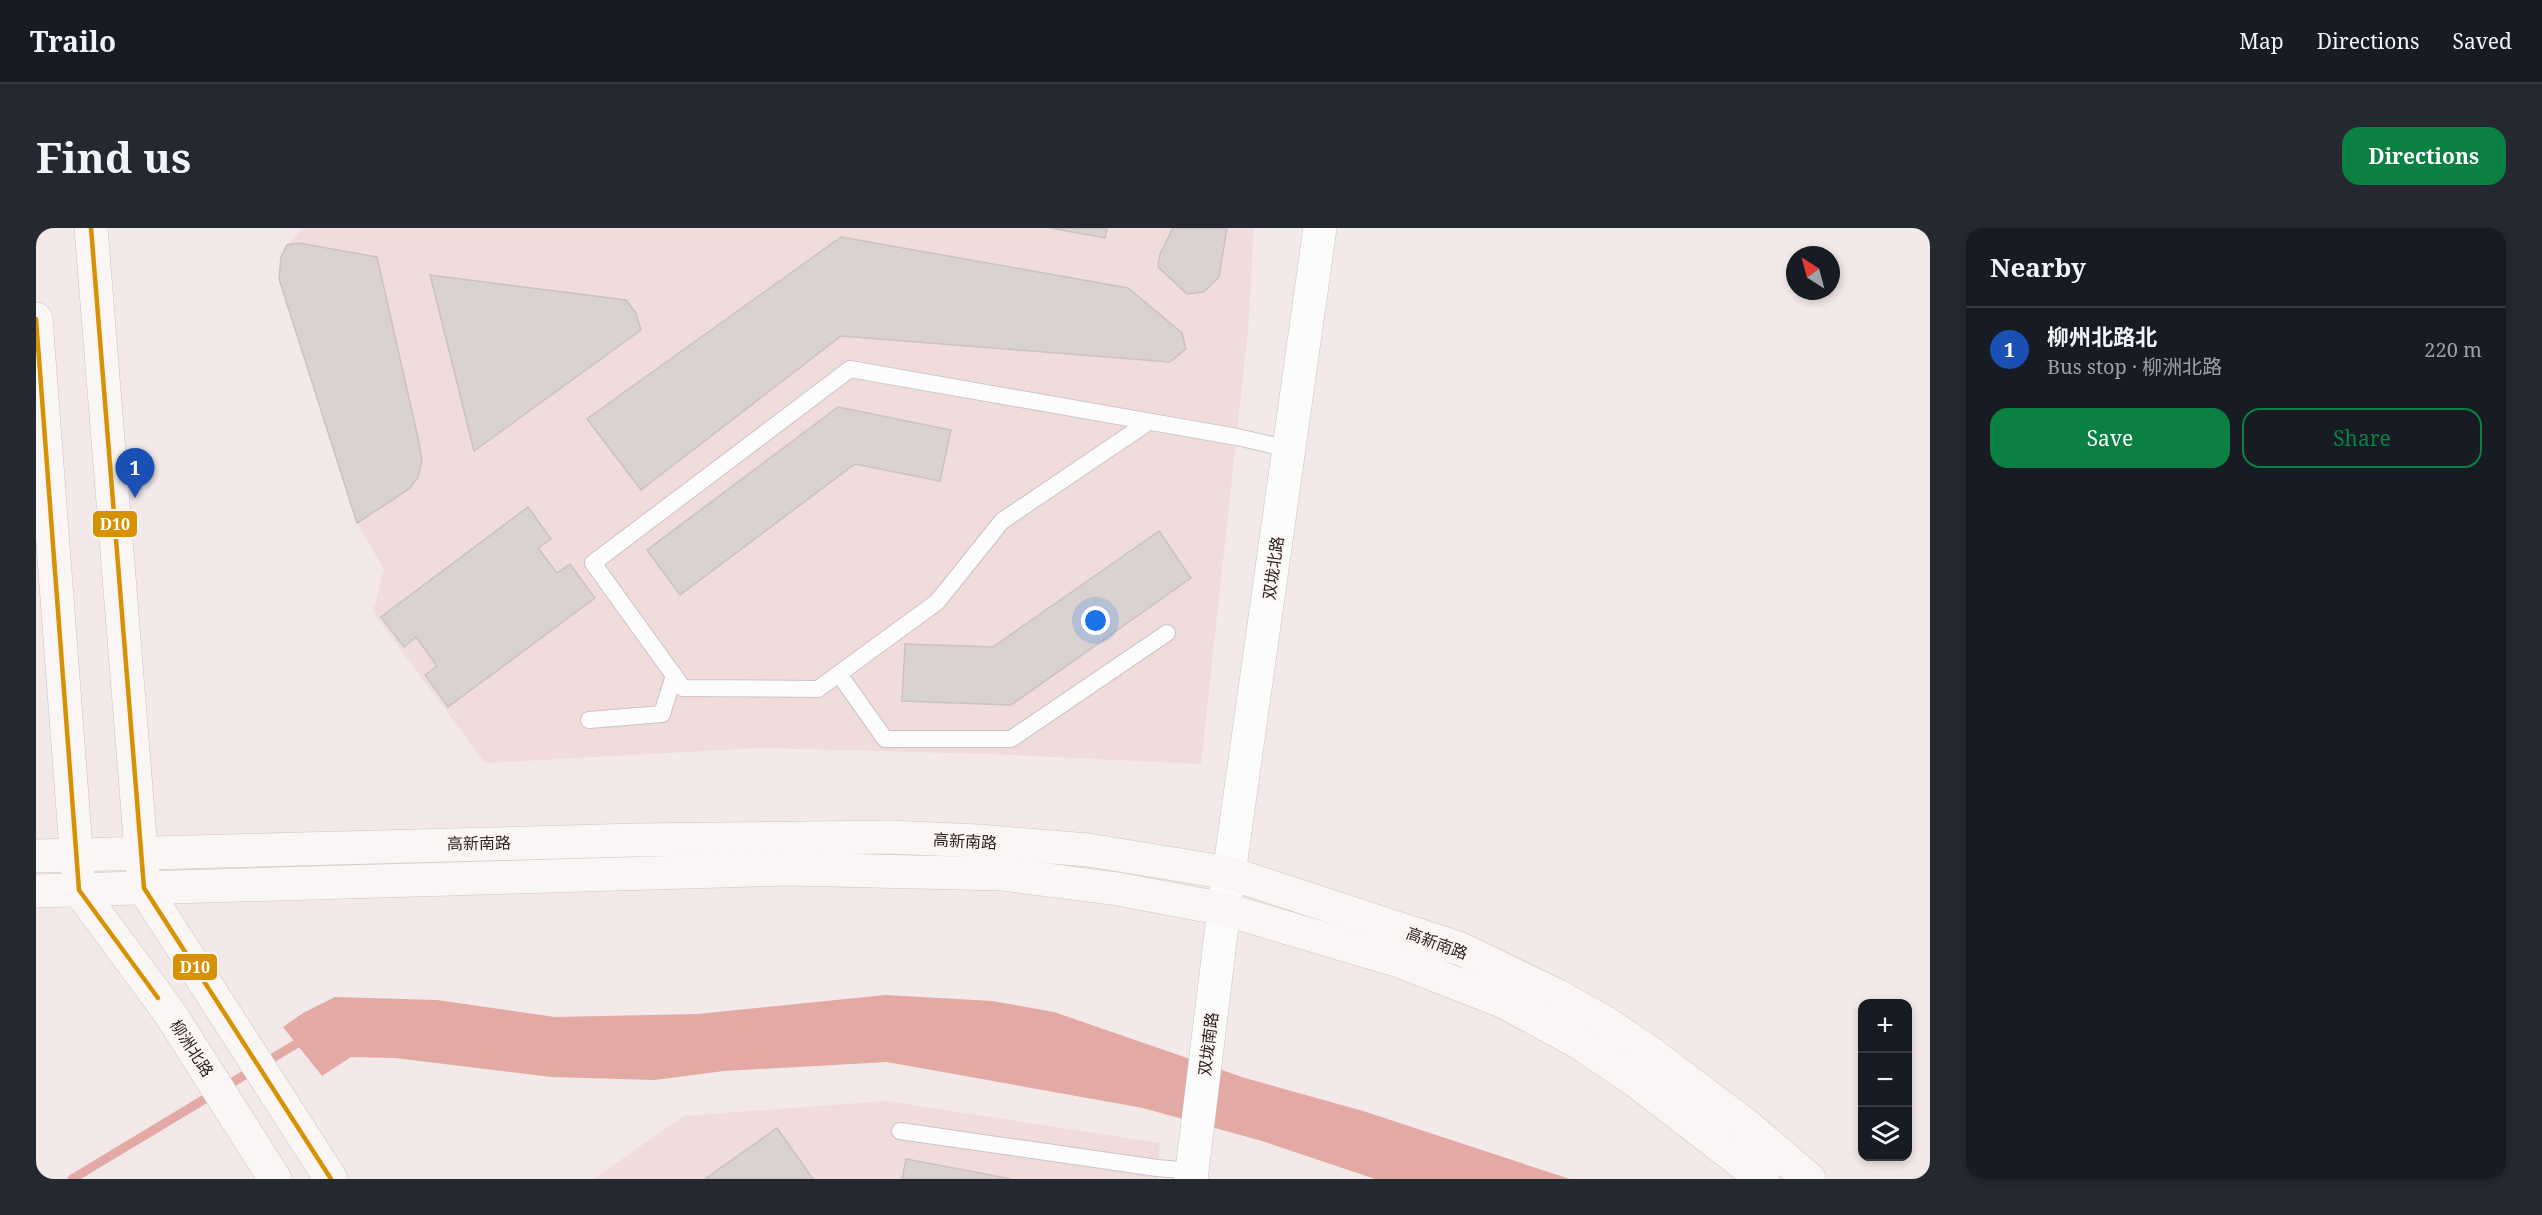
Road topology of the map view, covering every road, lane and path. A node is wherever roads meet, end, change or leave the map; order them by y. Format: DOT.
graph roads {
  1 [pos="91,228"];
  2 [pos="1320,228"];
  3 [pos="36,319"];
  4 [pos="1147,423"];
  5 [pos="1290,449"];
  6 [pos="1167,633"];
  7 [pos="839,674"];
  8 [pos="674,675"];
  9 [pos="589,720"];
  10 [pos="140,852"];
  11 [pos="76,854"];
  12 [pos="36,856"];
  13 [pos="1229,873"];
  14 [pos="144,888"];
  15 [pos="79,890"];
  16 [pos="36,891"];
  17 [pos="1224,909"];
  18 [pos="900,1131"];
  19 [pos="1192,1168"];
  20 [pos="273,1176"];
  21 [pos="331,1179"];
  22 [pos="1763,1179"];
  23 [pos="1809,1179"];
  1 -- 10 [label="main road"];
  2 -- 5 [label="street, 双垅北路"];
  3 -- 11 [label="main road"];
  4 -- 5 [label="lane"];
  4 -- 7 [label="lane"];
  4 -- 8 [label="lane"];
  5 -- 13 [label="street, 双垅北路"];
  6 -- 7 [label="lane"];
  7 -- 8 [label="lane"];
  8 -- 9 [label="lane"];
  10 -- 11 [label="main road, 高新南路"];
  10 -- 13 [label="main road, 高新南路"];
  10 -- 14 [label="main road"];
  11 -- 12 [label="main road, 高新南路"];
  11 -- 15 [label="main road"];
  13 -- 17 [label="street, 双垅北路"];
  13 -- 23 [label="main road, 高新南路"];
  14 -- 15 [label="main road, 高新南路"];
  14 -- 17 [label="main road, 高新南路"];
  14 -- 21 [label="main road"];
  15 -- 16 [label="main road, 高新南路"];
  15 -- 20 [label="main road, 柳洲北路"];
  17 -- 19 [label="street, 双垅南路"];
  17 -- 22 [label="main road, 高新南路"];
  18 -- 19 [label="lane"];
}
